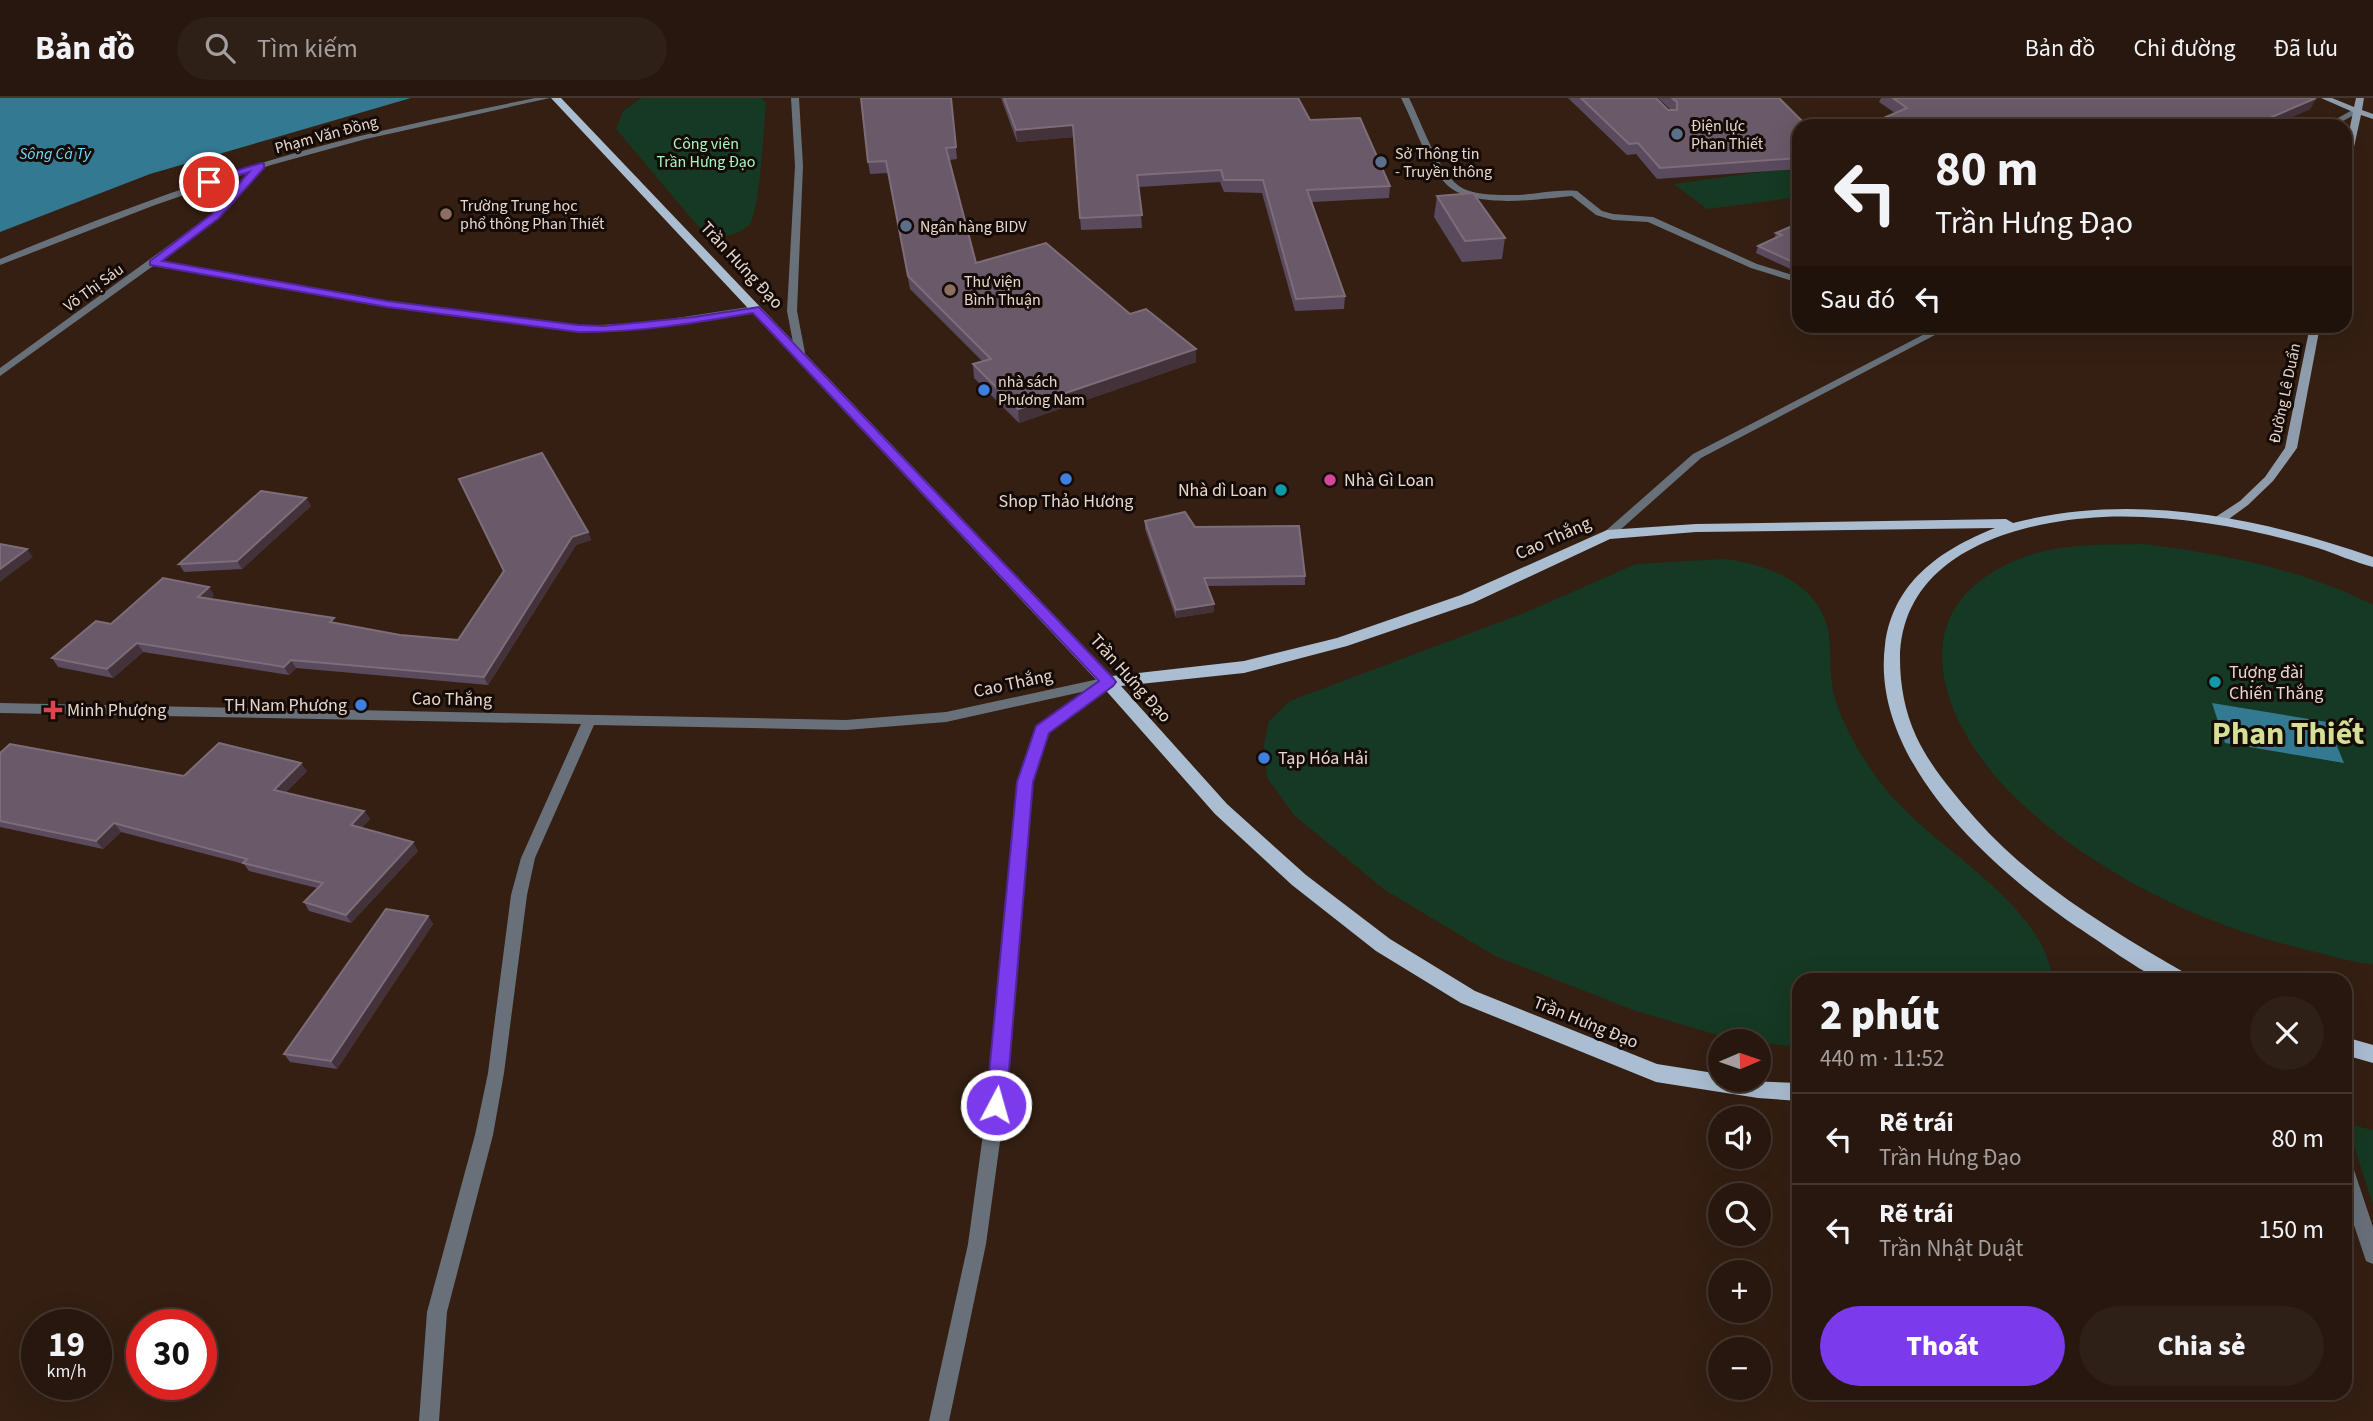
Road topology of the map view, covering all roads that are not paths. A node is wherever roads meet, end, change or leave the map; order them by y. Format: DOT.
graph roads {
  1 [pos="546,98"];
  2 [pos="556,98"];
  3 [pos="795,98"];
  4 [pos="1405,98"];
  5 [pos="2325,98"];
  6 [pos="2360,98"];
  7 [pos="2357,111"];
  8 [pos="2373,117"];
  9 [pos="2342,119"];
  10 [pos="2352,136"];
  11 [pos="261,166"];
  12 [pos="0,262"];
  13 [pos="154,263"];
  14 [pos="1792,278"];
  15 [pos="755,309"];
  16 [pos="1930,333"];
  17 [pos="2314,333"];
  18 [pos="802,358"];
  19 [pos="0,373"];
  20 [pos="2218,521"];
  21 [pos="2024,523"];
  22 [pos="1607,535"];
  23 [pos="2373,562"];
  24 [pos="1108,682"];
  25 [pos="0,708"];
  26 [pos="589,721"];
  27 [pos="2168,973"];
  28 [pos="2352,1048"];
  29 [pos="2373,1054"];
  30 [pos="1792,1092"];
  31 [pos="2352,1191"];
  32 [pos="2373,1255"];
  33 [pos="429,1421"];
  34 [pos="939,1421"];
  1 -- 11 [label="street, Phạm Văn Đồng"];
  2 -- 15 [label="main road, Trần Hưng Đạo"];
  3 -- 18 [label="street"];
  4 -- 14 [label="street"];
  5 -- 7 [label="main road"];
  6 -- 7 [label="main road"];
  7 -- 8 [label="main road"];
  7 -- 9 [label="street"];
  7 -- 10 [label="main road"];
  11 -- 12 [label="street, Phạm Văn Đồng"];
  11 -- 13 [label="street, Võ Thị Sáu"];
  13 -- 15 [label="street"];
  13 -- 19 [label="street, Võ Thị Sáu"];
  15 -- 18 [label="main road, Trần Hưng Đạo"];
  16 -- 22 [label="street, Cao Thắng"];
  17 -- 20 [label="main road, Đường Lê Duẩn"];
  18 -- 24 [label="main road, Trần Hưng Đạo"];
  20 -- 21 [label="main road"];
  20 -- 23 [label="main road"];
  21 -- 22 [label="main road"];
  21 -- 27 [label="main road"];
  22 -- 24 [label="main road, Cao Thắng"];
  24 -- 26 [label="street, Cao Thắng"];
  24 -- 30 [label="main road, Trần Hưng Đạo"];
  24 -- 34 [label="street"];
  25 -- 26 [label="street, Cao Thắng"];
  26 -- 33 [label="street"];
  28 -- 29 [label="main road"];
  31 -- 32 [label="street"];
}
